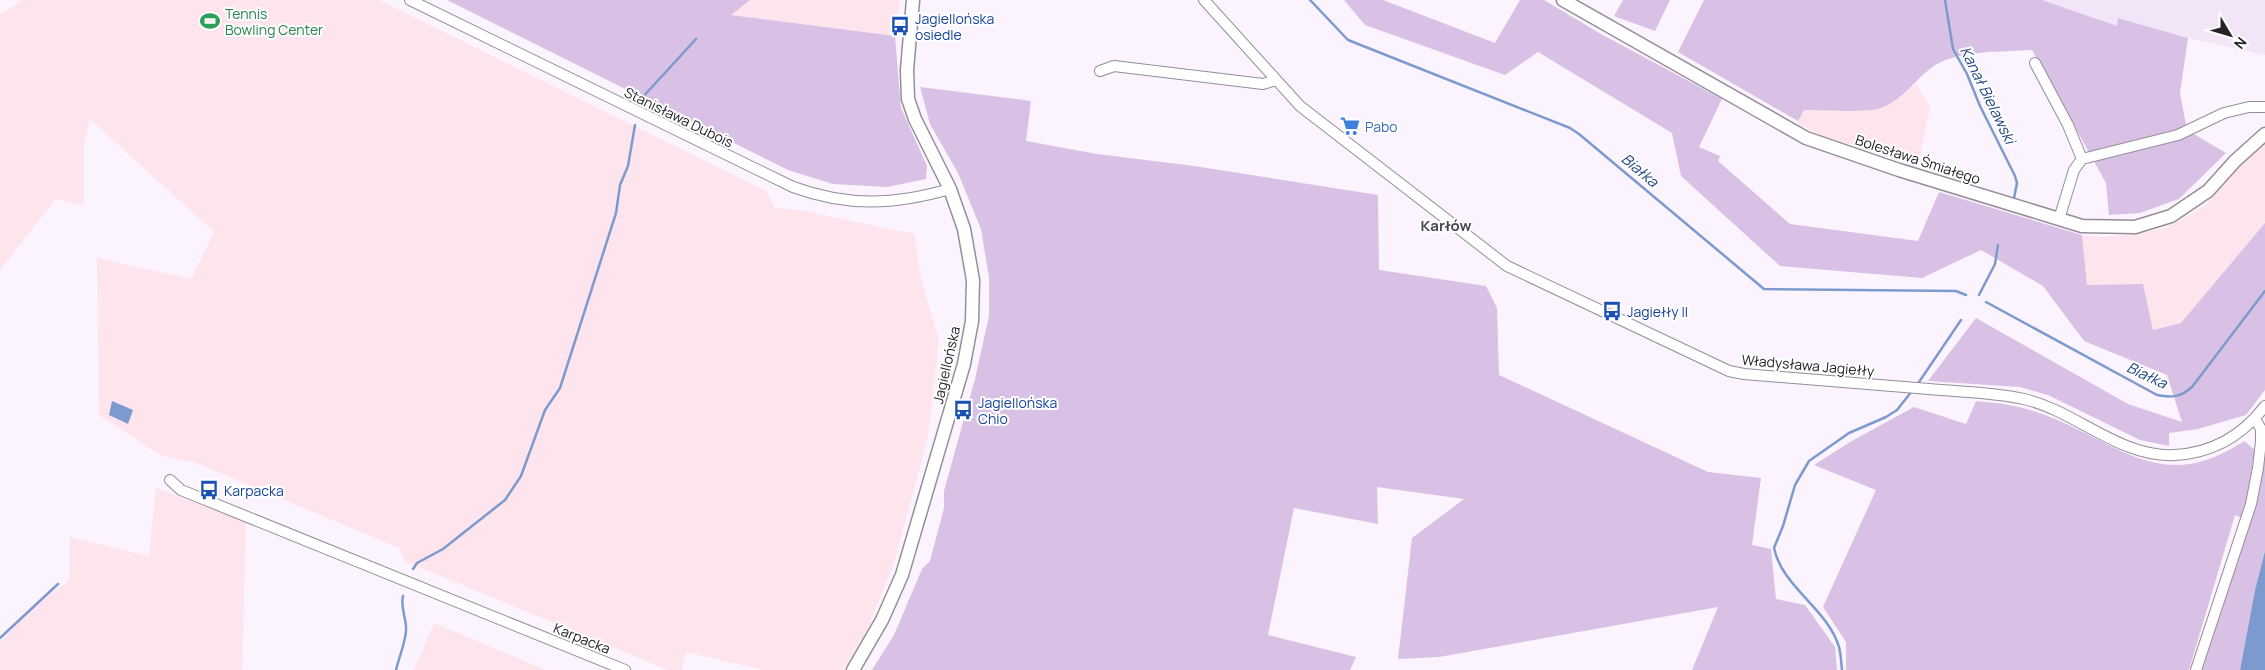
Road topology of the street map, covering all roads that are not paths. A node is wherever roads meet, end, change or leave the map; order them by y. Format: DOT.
graph roads {
  1 [pos="410,0"];
  2 [pos="913,0"];
  3 [pos="1204,0"];
  4 [pos="1562,0"];
  5 [pos="2035,63"];
  6 [pos="1100,71"];
  7 [pos="1276,80"];
  8 [pos="2265,107"];
  9 [pos="2265,134"];
  10 [pos="2082,159"];
  11 [pos="950,189"];
  12 [pos="2059,219"];
  13 [pos="2265,406"];
  14 [pos="2255,420"];
  15 [pos="170,480"];
  16 [pos="625,670"];
  17 [pos="853,670"];
  18 [pos="2196,670"];
  1 -- 11 [label="street, Stanisława Dubois"];
  2 -- 11 [label="street, Jagiellońska"];
  3 -- 7 [label="street, Władysława Jagiełły"];
  4 -- 12 [label="street, Bolesława Śmiałego"];
  5 -- 10 [label="street"];
  6 -- 7 [label="street"];
  7 -- 14 [label="street, Władysława Jagiełły"];
  8 -- 10 [label="street"];
  9 -- 12 [label="street, Bolesława Śmiałego"];
  10 -- 12 [label="street"];
  11 -- 17 [label="street, Jagiellońska"];
  13 -- 14 [label="street, Władysława Jagiełły"];
  14 -- 18 [label="street"];
  15 -- 16 [label="street, Karpacka"];
}
